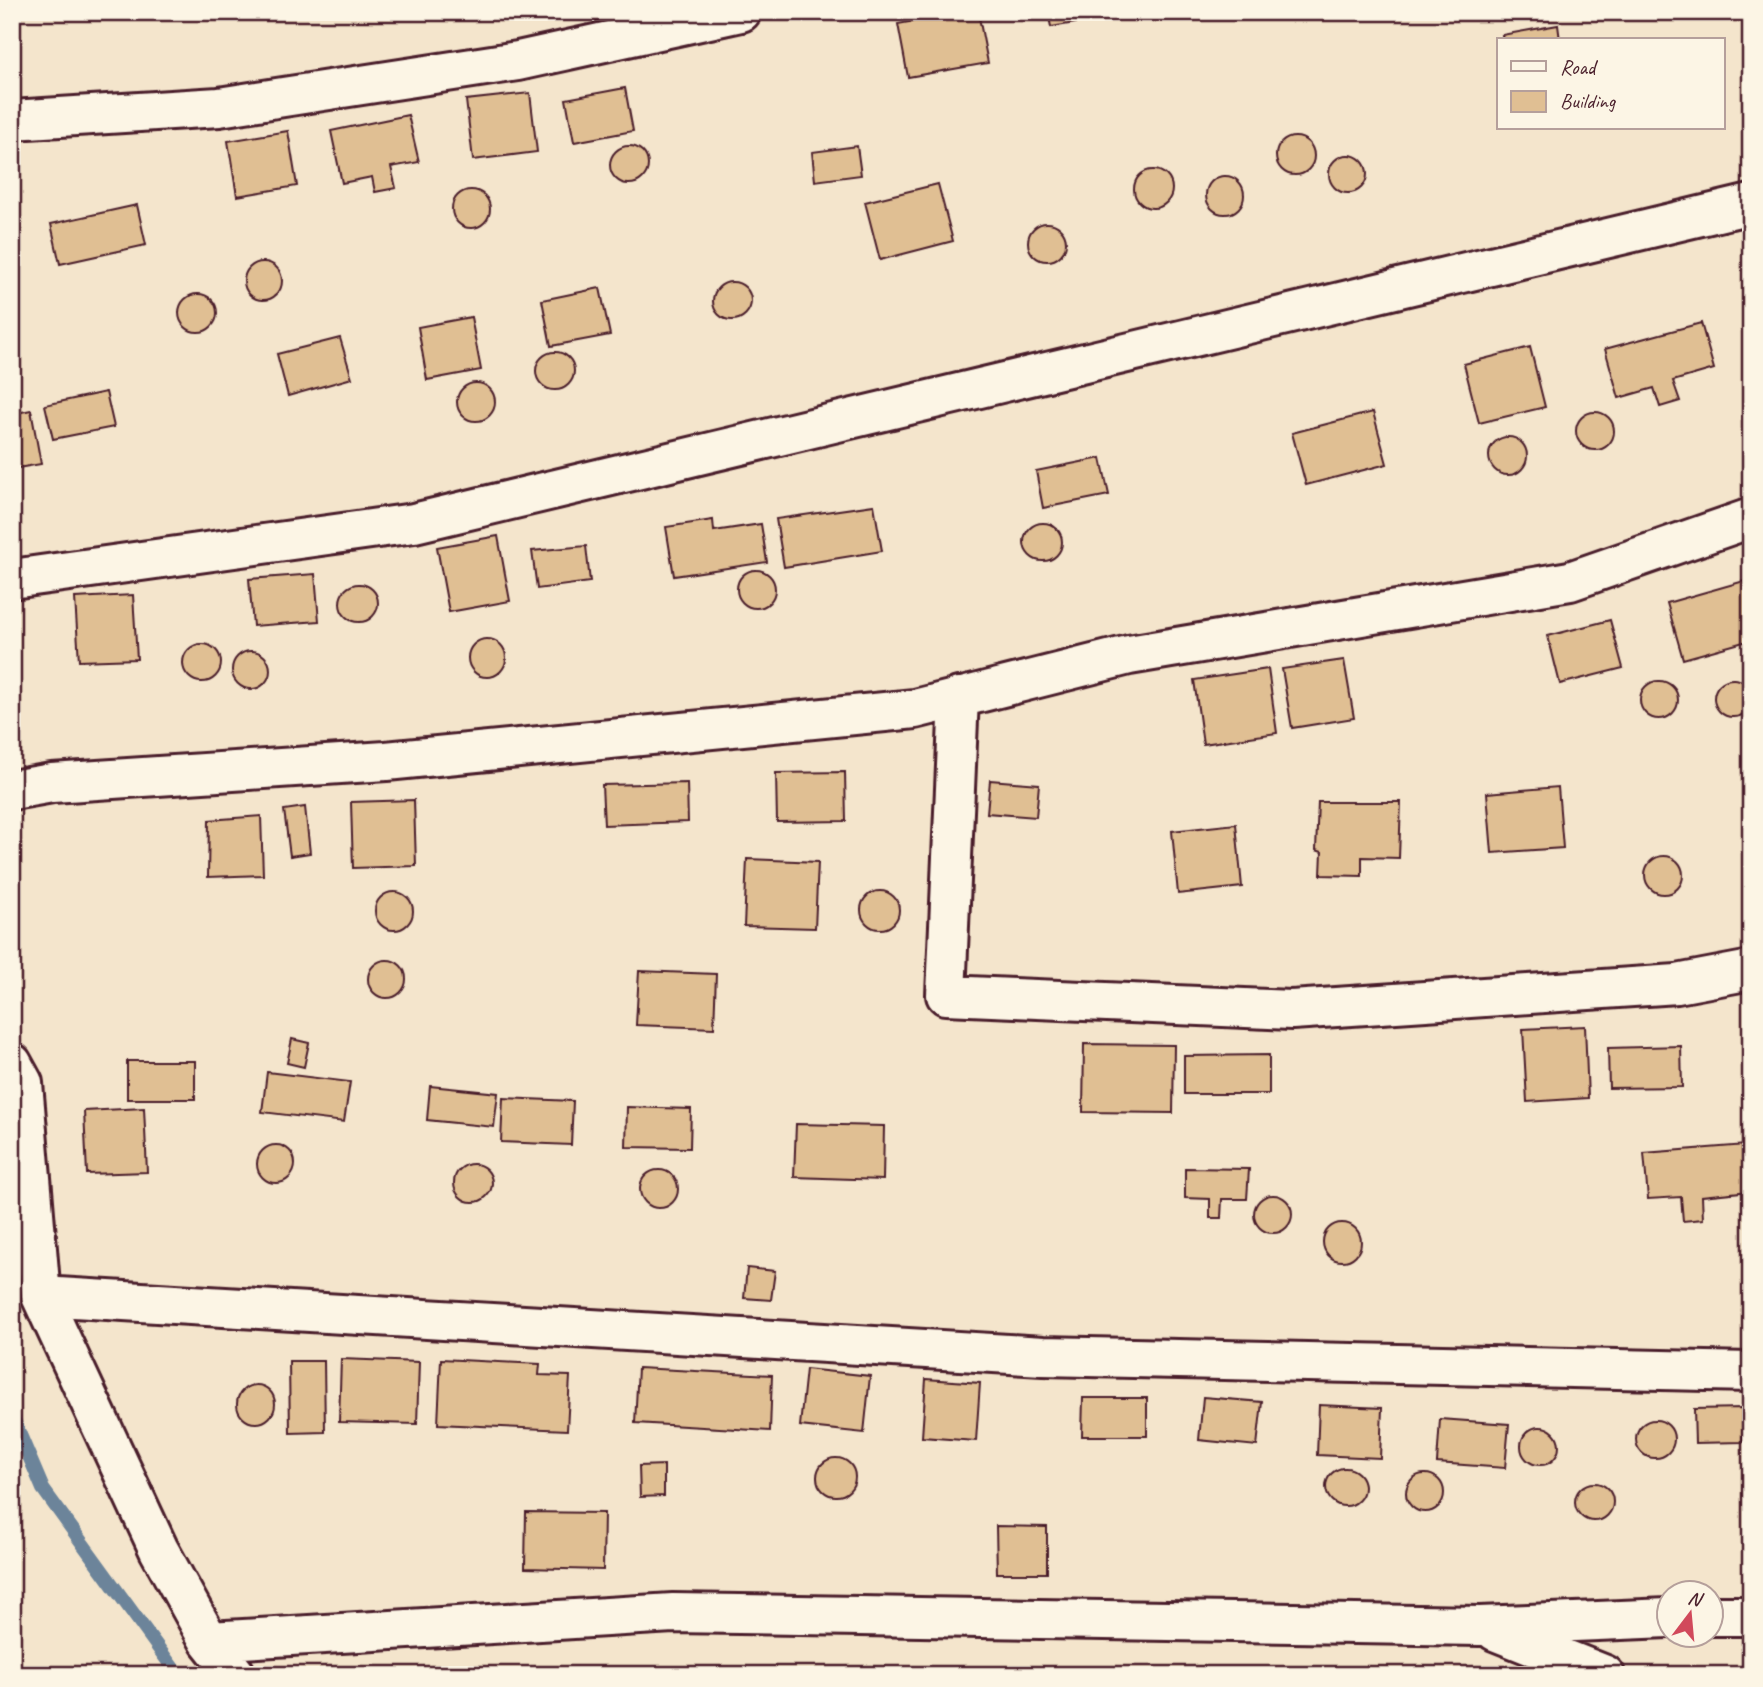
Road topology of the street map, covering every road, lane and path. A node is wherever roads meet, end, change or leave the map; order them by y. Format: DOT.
graph roads {
  1 [pos="741,12"];
  2 [pos="12,120"];
  3 [pos="1751,204"];
  4 [pos="1751,518"];
  5 [pos="12,579"];
  6 [pos="959,697"];
  7 [pos="12,790"];
  8 [pos="1751,970"];
  9 [pos="12,1063"];
  10 [pos="41,1296"];
  11 [pos="1751,1372"];
  12 [pos="1724,1616"];
  13 [pos="1751,1616"];
  14 [pos="1654,1619"];
  15 [pos="1480,1626"];
  16 [pos="209,1642"];
  17 [pos="236,1675"];
  18 [pos="1605,1675"];
  1 -- 2 [label="street"];
  3 -- 5 [label="street"];
  4 -- 6 [label="street"];
  6 -- 7 [label="street"];
  6 -- 8 [label="street"];
  9 -- 10 [label="street"];
  10 -- 11 [label="street"];
  10 -- 16 [label="street"];
  12 -- 13 [label="street"];
  14 -- 15 [label="street"];
  15 -- 16 [label="street"];
  15 -- 18 [label="street"];
  16 -- 17 [label="street"];
}
